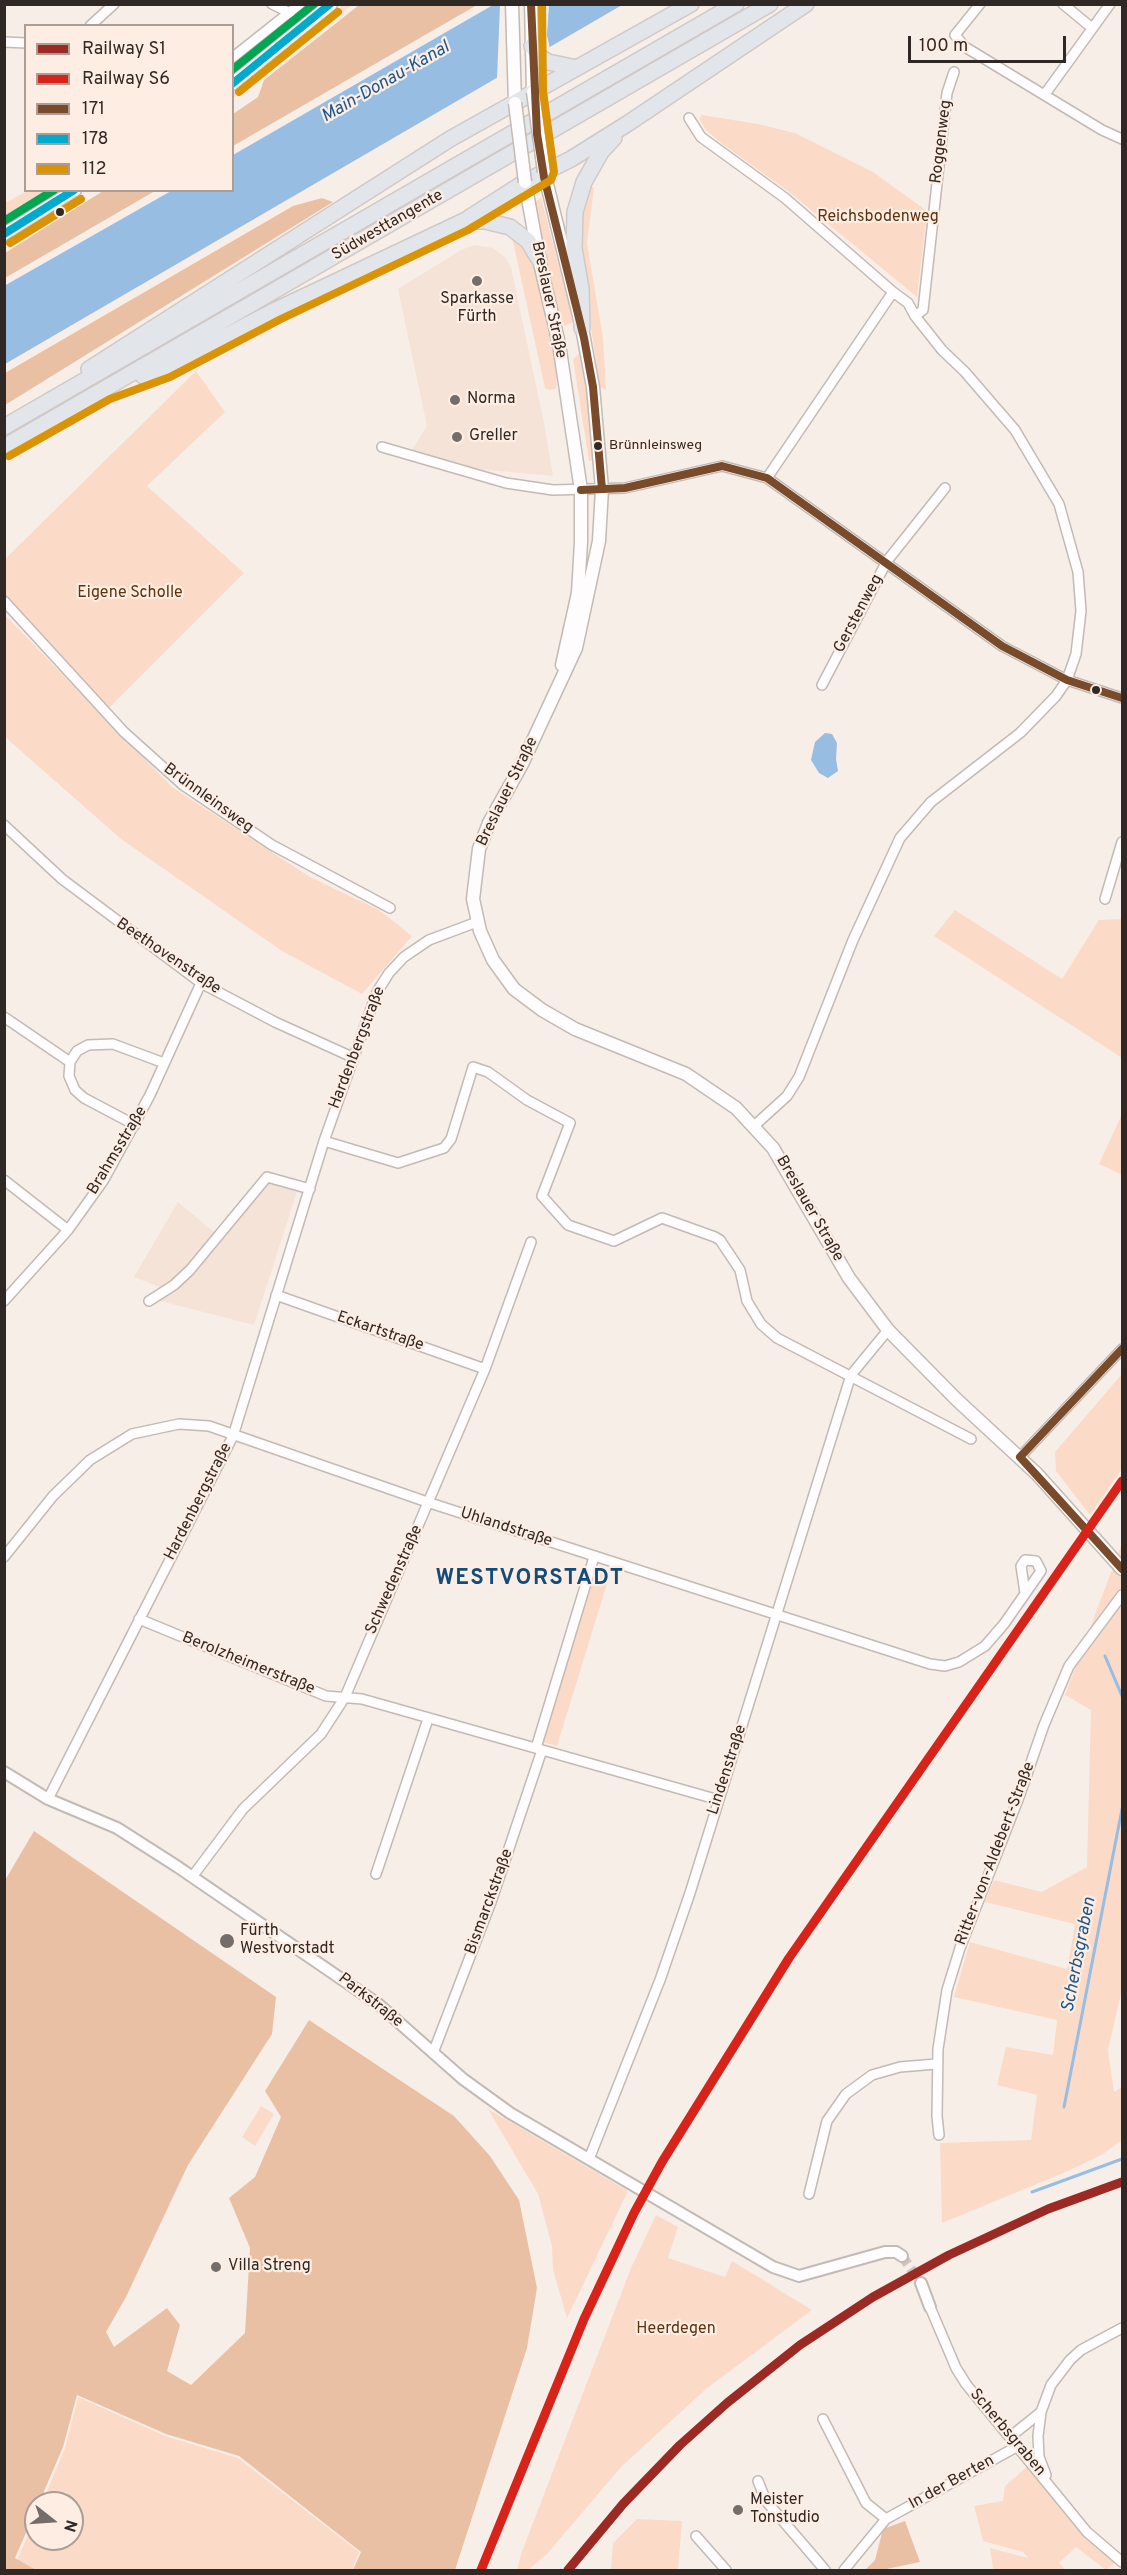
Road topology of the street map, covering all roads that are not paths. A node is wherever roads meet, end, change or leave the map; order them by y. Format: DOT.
graph roads {
  1 [pos="114,4"];
  2 [pos="272,4"];
  3 [pos="300,4"];
  4 [pos="331,4"];
  5 [pos="512,4"];
  6 [pos="531,4"];
  7 [pos="691,4"];
  8 [pos="736,4"];
  9 [pos="771,4"];
  10 [pos="806,4"];
  11 [pos="980,4"];
  12 [pos="1063,4"];
  13 [pos="1110,4"];
  14 [pos="290,13"];
  15 [pos="92,24"];
  16 [pos="1092,28"];
  17 [pos="4,42"];
  18 [pos="24,43"];
  19 [pos="531,46"];
  20 [pos="234,56"];
  21 [pos="577,68"];
  22 [pos="954,72"];
  23 [pos="234,82"];
  24 [pos="533,92"];
  25 [pos="1045,94"];
  26 [pos="514,103"];
  27 [pos="689,118"];
  28 [pos="627,124"];
  29 [pos="1122,139"];
  30 [pos="544,175"];
  31 [pos="525,182"];
  32 [pos="72,192"];
  33 [pos="464,221"];
  34 [pos="4,234"];
  35 [pos="539,259"];
  36 [pos="892,292"];
  37 [pos="915,316"];
  38 [pos="582,328"];
  39 [pos="106,389"];
  40 [pos="55,398"];
  41 [pos="4,427"];
  42 [pos="4,447"];
  43 [pos="382,447"];
  44 [pos="767,478"];
  45 [pos="945,488"];
  46 [pos="602,489"];
  47 [pos="581,490"];
  48 [pos="887,561"];
  49 [pos="4,602"];
  50 [pos="1067,680"];
  51 [pos="822,685"];
  52 [pos="1122,698"];
  53 [pos="551,701"];
  54 [pos="4,825"];
  55 [pos="1122,842"];
  56 [pos="1106,899"];
  57 [pos="390,908"];
  58 [pos="477,922"];
  59 [pos="201,983"];
  60 [pos="4,1017"];
  61 [pos="352,1057"];
  62 [pos="70,1062"];
  63 [pos="164,1063"];
  64 [pos="135,1125"];
  65 [pos="754,1126"];
  66 [pos="324,1141"];
  67 [pos="4,1180"];
  68 [pos="310,1189"];
  69 [pos="68,1230"];
  70 [pos="531,1242"];
  71 [pos="276,1295"];
  72 [pos="4,1301"];
  73 [pos="149,1301"];
  74 [pos="888,1330"];
  75 [pos="1122,1349"];
  76 [pos="485,1369"];
  77 [pos="851,1375"];
  78 [pos="232,1436"];
  79 [pos="971,1439"];
  80 [pos="1020,1457"];
  81 [pos="430,1503"];
  82 [pos="4,1557"];
  83 [pos="594,1557"];
  84 [pos="1122,1569"];
  85 [pos="1025,1593"];
  86 [pos="1122,1595"];
  87 [pos="777,1617"];
  88 [pos="139,1619"];
  89 [pos="345,1697"];
  90 [pos="428,1719"];
  91 [pos="539,1749"];
  92 [pos="4,1772"];
  93 [pos="48,1799"];
  94 [pos="719,1800"];
  95 [pos="376,1874"];
  96 [pos="192,1877"];
  97 [pos="433,2053"];
  98 [pos="936,2064"];
  99 [pos="939,2135"];
  100 [pos="589,2159"];
  101 [pos="808,2194"];
  102 [pos="902,2256"];
  103 [pos="921,2283"];
  104 [pos="930,2307"];
  105 [pos="1122,2328"];
  106 [pos="1041,2412"];
  107 [pos="823,2419"];
  108 [pos="1010,2437"];
  109 [pos="1018,2446"];
  110 [pos="758,2481"];
  111 [pos="1049,2484"];
  112 [pos="886,2519"];
  113 [pos="696,2536"];
  114 [pos="1122,2562"];
  115 [pos="726,2571"];
  116 [pos="825,2571"];
  117 [pos="844,2571"];
  1 -- 15 [label="street"];
  2 -- 14 [label="street"];
  3 -- 14 [label="street"];
  4 -- 23 [label="main road"];
  5 -- 26 [label="main road, Breslauer Straße"];
  6 -- 19 [label="main road, Breslauer Straße"];
  7 -- 21 [label="highway"];
  8 -- 40 [label="highway, Südwesttangente"];
  9 -- 39 [label="highway, Südwesttangente"];
  10 -- 28 [label="highway"];
  11 -- 25 [label="street"];
  12 -- 16 [label="street"];
  13 -- 16 [label="street"];
  14 -- 20 [label="street"];
  16 -- 25 [label="street"];
  17 -- 18 [label="street"];
  19 -- 21 [label="highway"];
  19 -- 24 [label="main road, Breslauer Straße"];
  21 -- 24 [label="highway"];
  22 -- 37 [label="street, Roggenweg"];
  24 -- 26 [label="highway"];
  24 -- 30 [label="main road, Breslauer Straße, bridge"];
  25 -- 29 [label="street"];
  26 -- 31 [label="main road, Breslauer Straße, bridge"];
  26 -- 40 [label="highway"];
  27 -- 36 [label="street"];
  28 -- 30 [label="highway"];
  28 -- 38 [label="highway"];
  30 -- 31 [label="highway"];
  30 -- 38 [label="main road, Breslauer Straße"];
  31 -- 33 [label="highway"];
  31 -- 35 [label="main road, Breslauer Straße"];
  32 -- 34 [label="main road"];
  33 -- 35 [label="highway"];
  33 -- 39 [label="highway"];
  35 -- 47 [label="main road, Breslauer Straße"];
  36 -- 37 [label="street"];
  36 -- 44 [label="street"];
  37 -- 50 [label="street"];
  38 -- 46 [label="main road, Breslauer Straße"];
  39 -- 42 [label="highway, Südwesttangente"];
  40 -- 41 [label="highway, Südwesttangente"];
  43 -- 47 [label="street"];
  44 -- 46 [label="street"];
  44 -- 48 [label="street"];
  45 -- 48 [label="street, Gerstenweg"];
  46 -- 47 [label="street"];
  46 -- 53 [label="main road, Breslauer Straße"];
  47 -- 53 [label="main road, Breslauer Straße"];
  48 -- 50 [label="street"];
  48 -- 51 [label="street, Gerstenweg"];
  49 -- 57 [label="street, Brünnleinsweg"];
  50 -- 52 [label="street"];
  50 -- 65 [label="street"];
  53 -- 58 [label="main road, Breslauer Straße"];
  54 -- 59 [label="street, Beethovenstraße"];
  55 -- 56 [label="street"];
  58 -- 61 [label="street, Hardenbergstraße"];
  58 -- 65 [label="main road, Breslauer Straße"];
  59 -- 61 [label="street, Beethovenstraße"];
  59 -- 63 [label="street, Brahmsstraße"];
  60 -- 62 [label="street"];
  61 -- 66 [label="street, Hardenbergstraße"];
  62 -- 63 [label="street"];
  62 -- 64 [label="street"];
  63 -- 64 [label="street, Brahmsstraße"];
  64 -- 69 [label="street, Brahmsstraße"];
  65 -- 74 [label="main road, Breslauer Straße"];
  66 -- 68 [label="street, Hardenbergstraße"];
  66 -- 77 [label="street"];
  67 -- 69 [label="street"];
  68 -- 71 [label="street, Hardenbergstraße"];
  68 -- 73 [label="street"];
  69 -- 72 [label="street, Brahmsstraße"];
  70 -- 76 [label="street, Schwedenstraße"];
  71 -- 76 [label="street, Eckartstraße"];
  71 -- 78 [label="street, Hardenbergstraße"];
  74 -- 77 [label="street, Lindenstraße"];
  74 -- 80 [label="main road, Breslauer Straße"];
  75 -- 80 [label="street"];
  76 -- 81 [label="street, Schwedenstraße"];
  77 -- 79 [label="street"];
  77 -- 87 [label="street, Lindenstraße"];
  78 -- 81 [label="street, Uhlandstraße"];
  78 -- 82 [label="street, Uhlandstraße"];
  78 -- 88 [label="street, Hardenbergstraße"];
  80 -- 84 [label="main road, Breslauer Straße"];
  81 -- 83 [label="street, Uhlandstraße"];
  81 -- 89 [label="street, Schwedenstraße"];
  83 -- 87 [label="street, Uhlandstraße"];
  83 -- 91 [label="street, Bismarckstraße"];
  85 -- 87 [label="street, Uhlandstraße"];
  86 -- 98 [label="street, Ritter-von-Aldebert-Straße"];
  87 -- 94 [label="street, Lindenstraße"];
  88 -- 89 [label="street, Berolzheimerstraße"];
  88 -- 93 [label="street, Hardenbergstraße"];
  89 -- 90 [label="street, Berolzheimerstraße"];
  89 -- 96 [label="street, Schwedenstraße"];
  90 -- 91 [label="street, Berolzheimerstraße"];
  90 -- 95 [label="street"];
  91 -- 94 [label="street, Berolzheimerstraße"];
  91 -- 97 [label="street, Bismarckstraße"];
  92 -- 93 [label="street, Parkstraße"];
  93 -- 96 [label="street, Parkstraße"];
  94 -- 100 [label="street, Lindenstraße"];
  96 -- 97 [label="street, Parkstraße"];
  97 -- 100 [label="street, Parkstraße"];
  98 -- 99 [label="street, Ritter-von-Aldebert-Straße"];
  98 -- 101 [label="street"];
  100 -- 102 [label="street, Parkstraße"];
  103 -- 104 [label="street, Scherbsgraben"];
  104 -- 108 [label="street, Scherbsgraben"];
  105 -- 106 [label="street"];
  106 -- 108 [label="street"];
  106 -- 111 [label="street"];
  107 -- 112 [label="street"];
  108 -- 109 [label="street, Scherbsgraben"];
  109 -- 111 [label="street, Scherbsgraben"];
  109 -- 112 [label="street, In der Berten"];
  110 -- 116 [label="street"];
  111 -- 114 [label="street, Scherbsgraben"];
  112 -- 117 [label="street, In der Berten"];
  113 -- 115 [label="street"];
}
